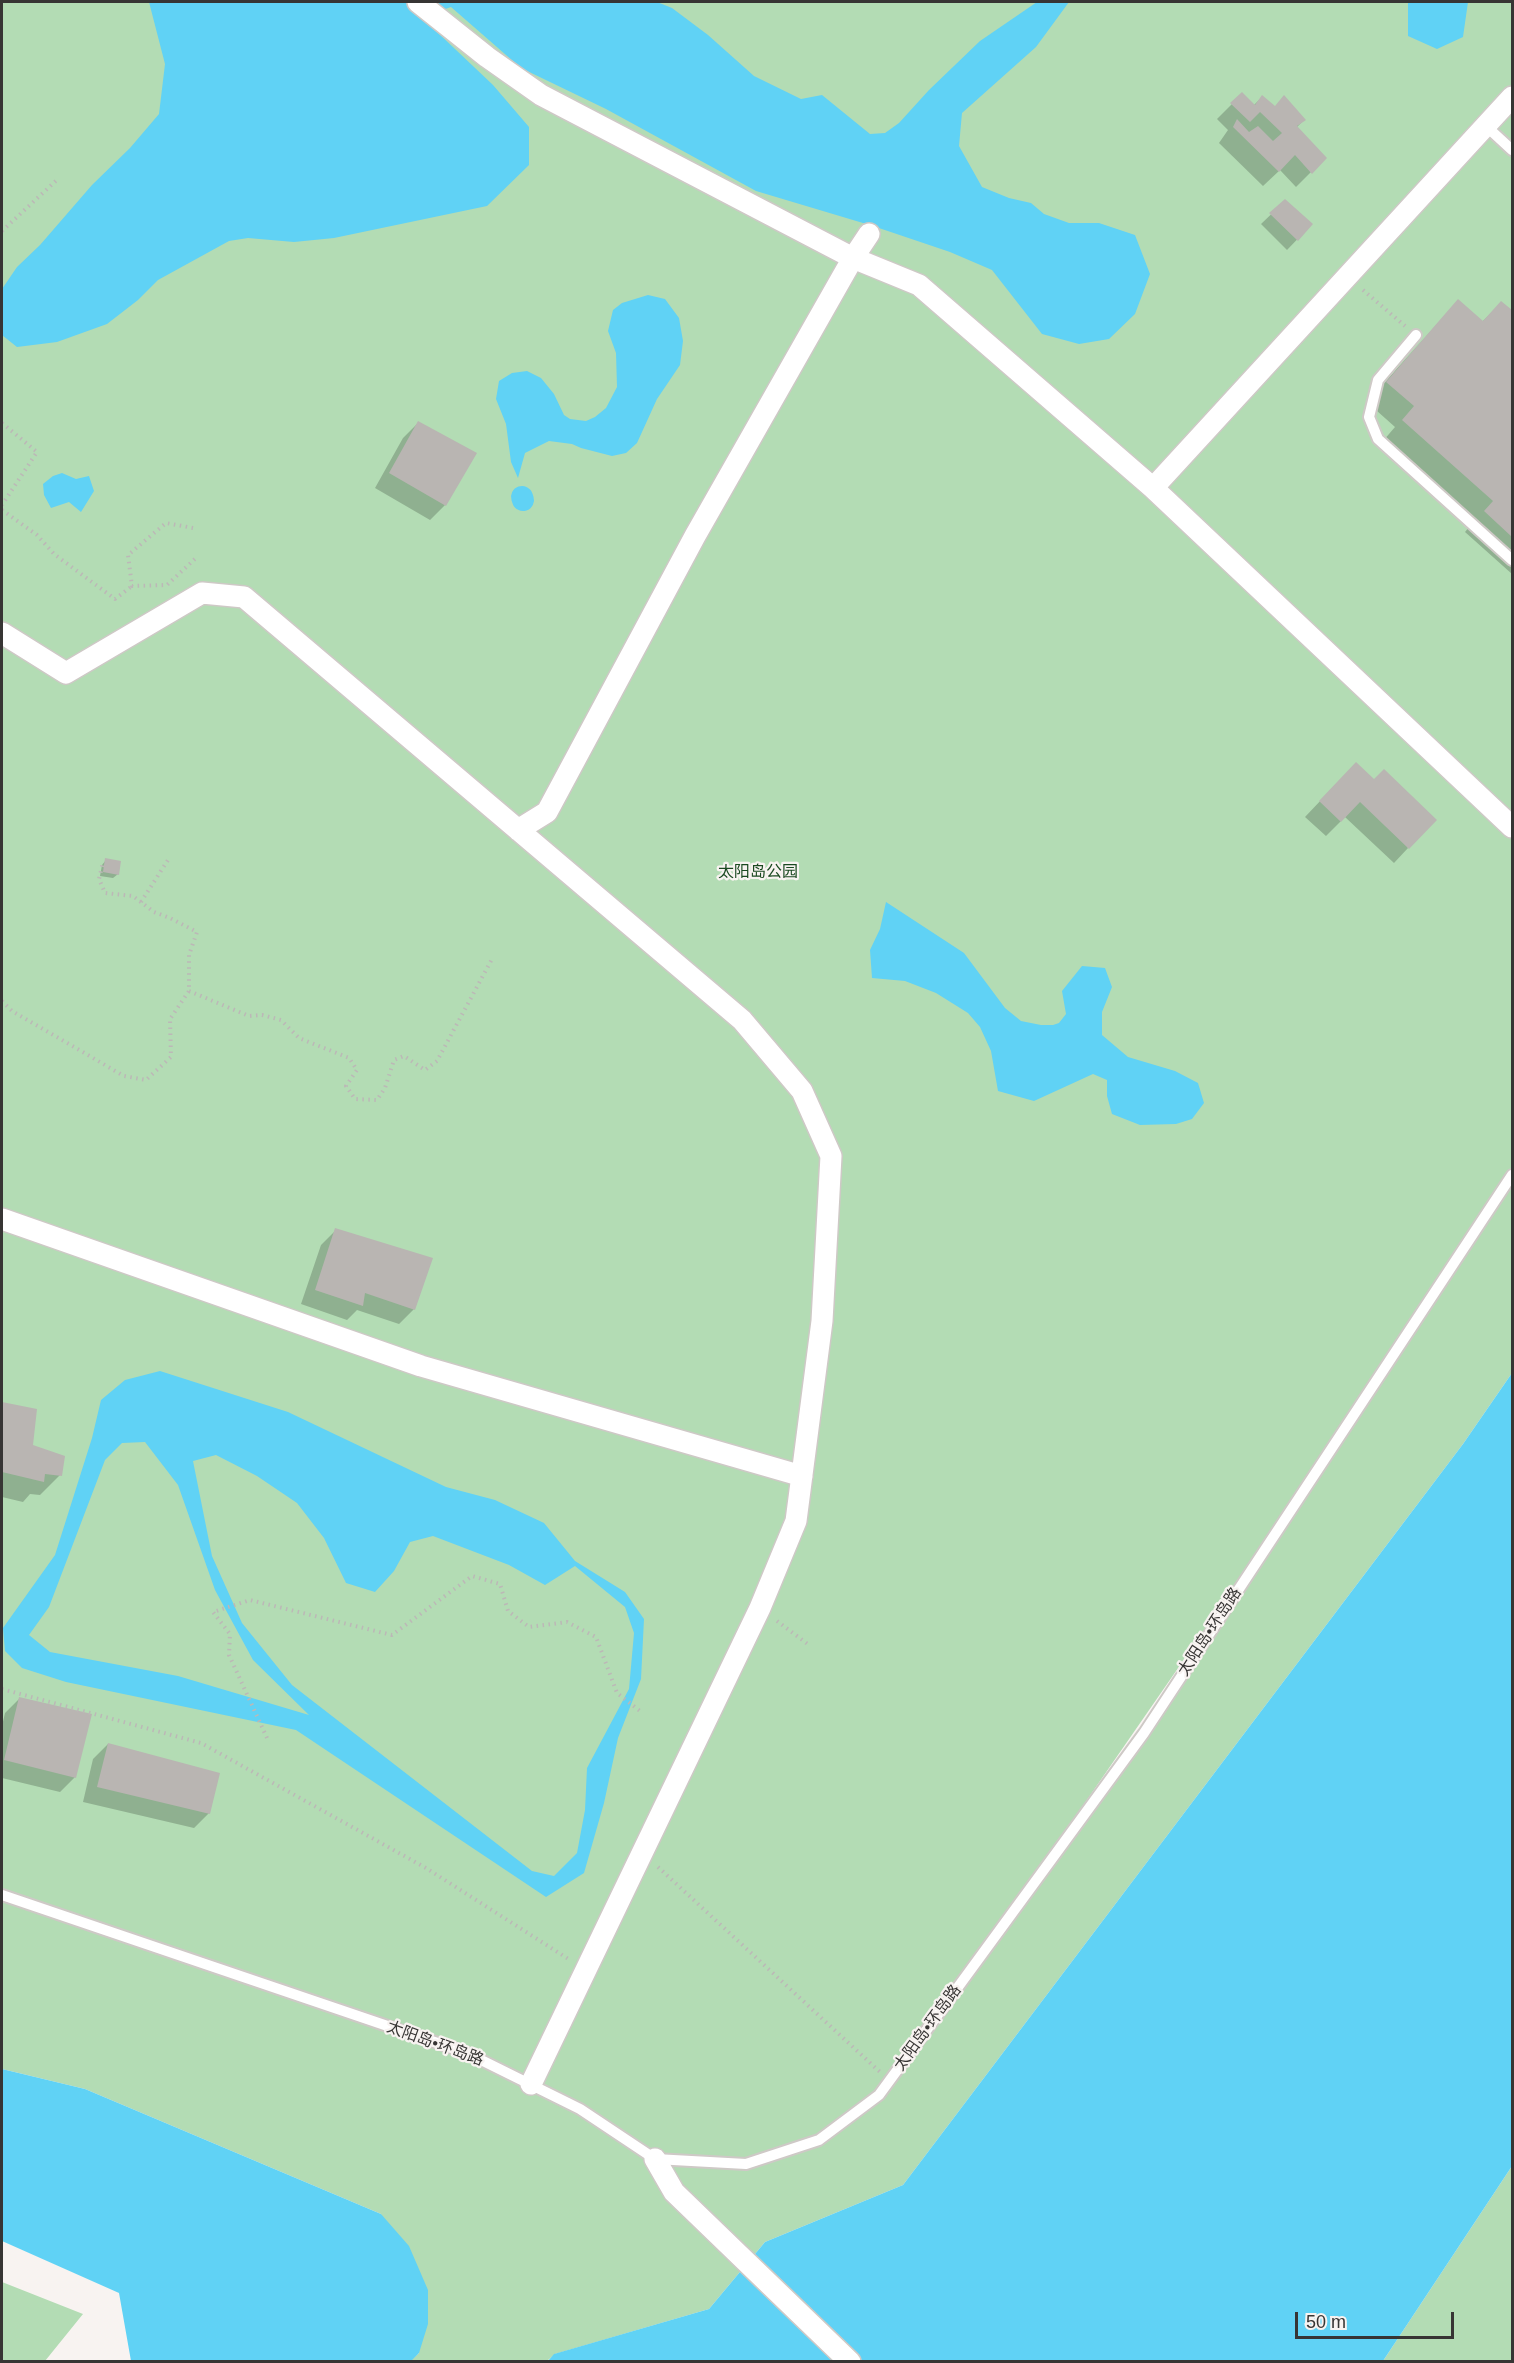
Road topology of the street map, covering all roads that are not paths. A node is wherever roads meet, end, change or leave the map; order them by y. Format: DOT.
graph roads {
  1 [pos="424,8"];
  2 [pos="1512,97"];
  3 [pos="1486,126"];
  4 [pos="1512,150"];
  5 [pos="869,234"];
  6 [pos="853,258"];
  7 [pos="1416,335"];
  8 [pos="1153,488"];
  9 [pos="1512,560"];
  10 [pos="2,633"];
  11 [pos="1512,827"];
  12 [pos="518,830"];
  13 [pos="1512,1175"];
  14 [pos="2,1219"];
  15 [pos="802,1476"];
  16 [pos="2,1895"];
  17 [pos="531,2084"];
  18 [pos="655,2159"];
  19 [pos="850,2361"];
  1 -- 6 [label="street"];
  2 -- 3 [label="street"];
  3 -- 4 [label="lane"];
  3 -- 8 [label="street"];
  5 -- 6 [label="street"];
  6 -- 8 [label="street"];
  6 -- 12 [label="street"];
  7 -- 9 [label="lane"];
  8 -- 11 [label="street"];
  10 -- 12 [label="street"];
  12 -- 15 [label="street"];
  13 -- 18 [label="lane, 太阳岛•环岛路"];
  14 -- 15 [label="street"];
  15 -- 17 [label="street"];
  16 -- 17 [label="lane, 太阳岛•环岛路"];
  17 -- 18 [label="lane, 太阳岛•环岛路"];
  18 -- 19 [label="street"];
}
